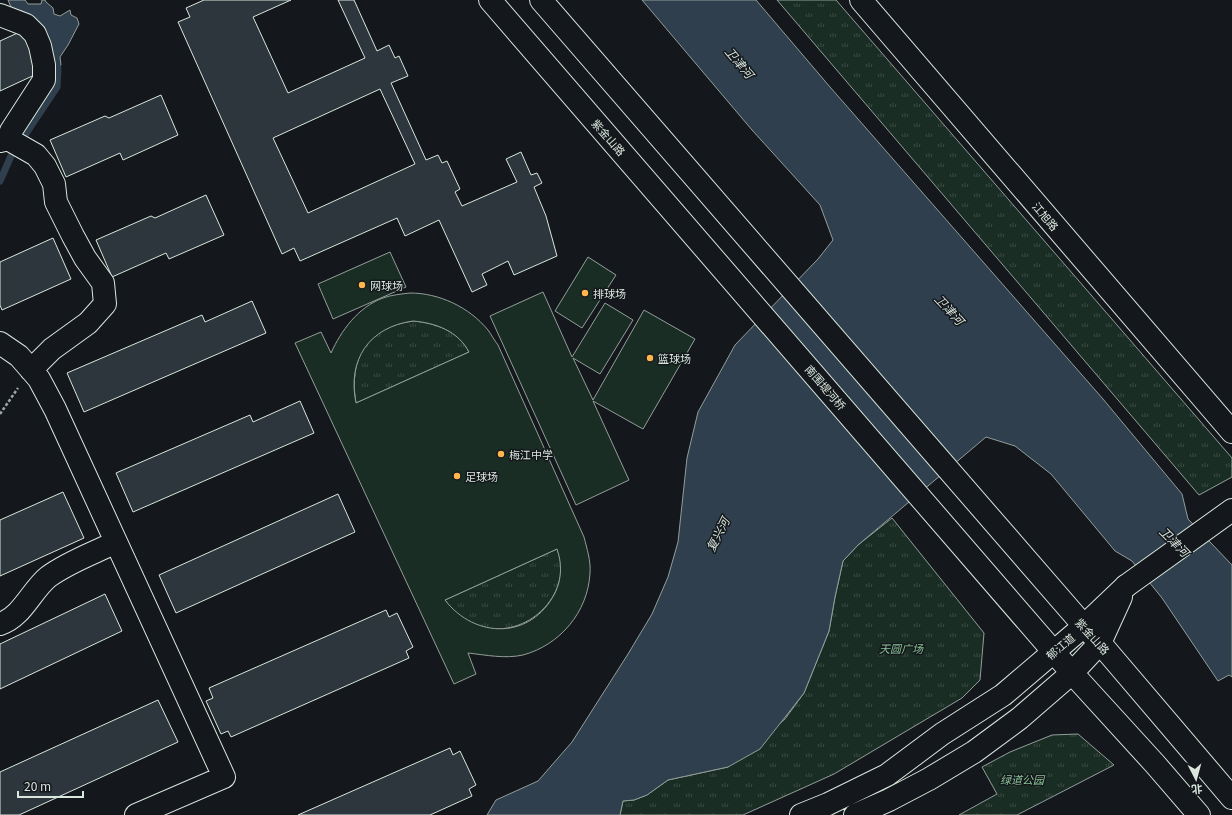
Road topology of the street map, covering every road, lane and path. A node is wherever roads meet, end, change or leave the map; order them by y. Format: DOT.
graph roads {
  1 [pos="490,0"];
  2 [pos="541,0"];
  3 [pos="861,0"];
  4 [pos="0,15"];
  5 [pos="11,143"];
  6 [pos="727,273"];
  7 [pos="0,343"];
  8 [pos="31,370"];
  9 [pos="0,414"];
  10 [pos="1232,432"];
  11 [pos="1226,514"];
  12 [pos="116,542"];
  13 [pos="1134,581"];
  14 [pos="0,624"];
  15 [pos="1084,626"];
  16 [pos="1100,643"];
  17 [pos="1054,651"];
  18 [pos="1072,673"];
  19 [pos="1232,798"];
  20 [pos="136,815"];
  21 [pos="802,815"];
  22 [pos="855,815"];
  23 [pos="1199,815"];
  1 -- 6 [label="main road, 紫金山路"];
  2 -- 15 [label="main road, 紫金山路"];
  3 -- 10 [label="main road, 江旭路"];
  4 -- 5 [label="main road"];
  5 -- 8 [label="main road"];
  6 -- 17 [label="main road, 南围堤河桥"];
  7 -- 8 [label="main road"];
  8 -- 9 [label="path"];
  8 -- 12 [label="main road"];
  11 -- 13 [label="main road, 郁江道"];
  12 -- 14 [label="main road"];
  12 -- 20 [label="main road"];
  13 -- 15 [label="main road, 郁江道"];
  13 -- 16 [label="main road"];
  15 -- 16 [label="main road, 紫金山路"];
  15 -- 17 [label="main road, 郁江道"];
  16 -- 18 [label="main road"];
  16 -- 19 [label="main road, 紫金山路"];
  17 -- 18 [label="main road"];
  17 -- 21 [label="main road, 郁江道"];
  18 -- 22 [label="main road"];
  18 -- 23 [label="main road"];
}
